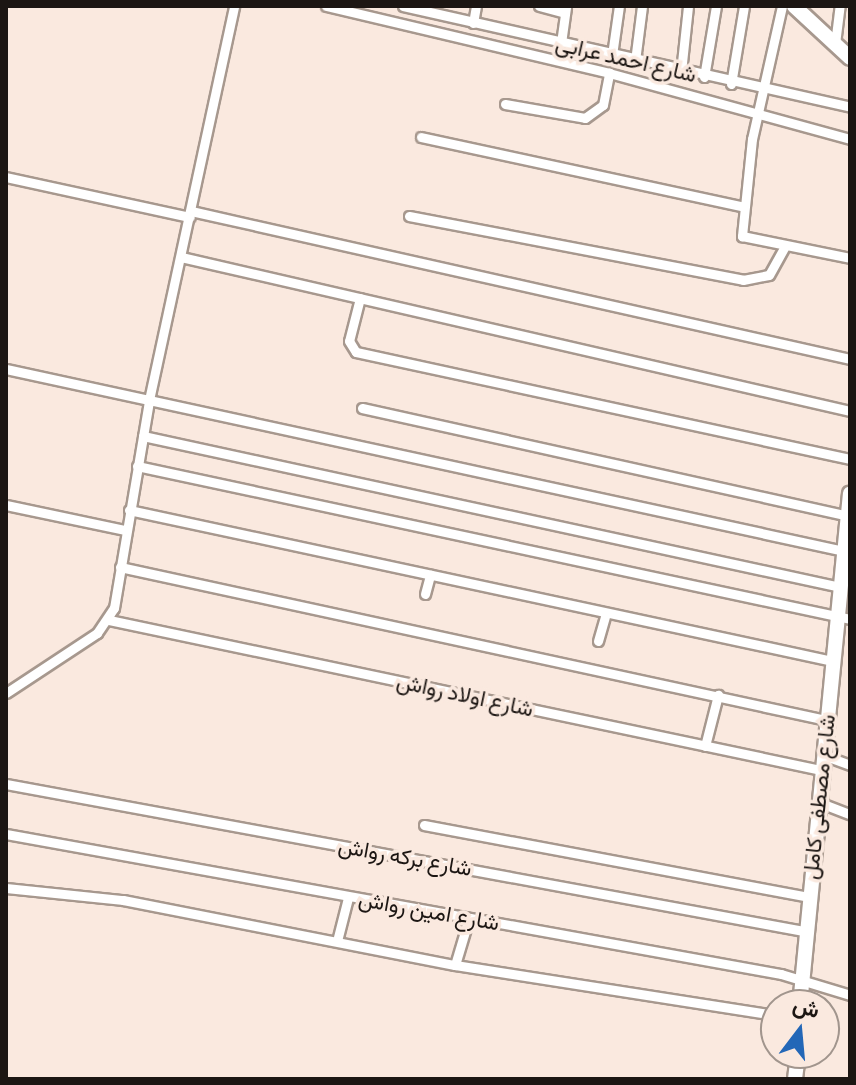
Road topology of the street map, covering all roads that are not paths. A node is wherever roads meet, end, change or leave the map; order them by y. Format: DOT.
graph roads {
  1 [pos="234,6"];
  2 [pos="326,6"];
  3 [pos="403,6"];
  4 [pos="476,6"];
  5 [pos="539,6"];
  6 [pos="619,6"];
  7 [pos="642,6"];
  8 [pos="688,6"];
  9 [pos="716,6"];
  10 [pos="744,6"];
  11 [pos="782,6"];
  12 [pos="840,6"];
  13 [pos="566,9"];
  14 [pos="801,9"];
  15 [pos="439,10"];
  16 [pos="473,23"];
  17 [pos="561,43"];
  18 [pos="835,44"];
  19 [pos="612,55"];
  20 [pos="850,58"];
  21 [pos="635,61"];
  22 [pos="681,72"];
  23 [pos="609,73"];
  24 [pos="704,77"];
  25 [pos="731,84"];
  26 [pos="766,92"];
  27 [pos="505,104"];
  28 [pos="850,107"];
  29 [pos="758,113"];
  30 [pos="421,137"];
  31 [pos="850,139"];
  32 [pos="6,177"];
  33 [pos="744,207"];
  34 [pos="190,214"];
  35 [pos="409,216"];
  36 [pos="785,246"];
  37 [pos="181,257"];
  38 [pos="850,258"];
  39 [pos="360,298"];
  40 [pos="850,359"];
  41 [pos="6,369"];
  42 [pos="149,400"];
  43 [pos="362,408"];
  44 [pos="850,411"];
  45 [pos="143,436"];
  46 [pos="850,459"];
  47 [pos="137,466"];
  48 [pos="850,493"];
  49 [pos="6,505"];
  50 [pos="129,510"];
  51 [pos="849,512"];
  52 [pos="125,530"];
  53 [pos="846,548"];
  54 [pos="120,567"];
  55 [pos="430,575"];
  56 [pos="840,587"];
  57 [pos="425,594"];
  58 [pos="606,613"];
  59 [pos="844,617"];
  60 [pos="109,620"];
  61 [pos="598,641"];
  62 [pos="833,661"];
  63 [pos="6,693"];
  64 [pos="718,695"];
  65 [pos="826,720"];
  66 [pos="705,746"];
  67 [pos="823,755"];
  68 [pos="850,765"];
  69 [pos="821,770"];
  70 [pos="6,784"];
  71 [pos="818,802"];
  72 [pos="850,814"];
  73 [pos="424,825"];
  74 [pos="6,834"];
  75 [pos="6,888"];
  76 [pos="808,897"];
  77 [pos="348,898"];
  78 [pos="469,918"];
  79 [pos="804,931"];
  80 [pos="337,941"];
  81 [pos="455,965"];
  82 [pos="799,978"];
  83 [pos="799,989"];
  84 [pos="850,995"];
  85 [pos="760,1013"];
  1 -- 34 [label="street"];
  2 -- 23 [label="street"];
  3 -- 15 [label="street, شارع احمد عرابى"];
  4 -- 16 [label="street"];
  5 -- 13 [label="street"];
  6 -- 19 [label="street"];
  7 -- 21 [label="street"];
  8 -- 22 [label="street"];
  9 -- 24 [label="street"];
  10 -- 25 [label="street"];
  11 -- 26 [label="street"];
  12 -- 18 [label="street"];
  13 -- 17 [label="street"];
  14 -- 18 [label="street"];
  15 -- 16 [label="street, شارع احمد عرابى"];
  16 -- 17 [label="street, شارع احمد عرابى"];
  17 -- 19 [label="street, شارع احمد عرابى"];
  18 -- 20 [label="street"];
  19 -- 21 [label="street, شارع احمد عرابى"];
  21 -- 22 [label="street, شارع احمد عرابى"];
  22 -- 24 [label="street, شارع احمد عرابى"];
  23 -- 27 [label="street"];
  23 -- 29 [label="street"];
  24 -- 25 [label="street, شارع احمد عرابى"];
  25 -- 26 [label="street, شارع احمد عرابى"];
  26 -- 28 [label="street, شارع احمد عرابى"];
  26 -- 29 [label="street"];
  29 -- 31 [label="street"];
  29 -- 33 [label="street"];
  30 -- 33 [label="street"];
  32 -- 34 [label="street"];
  33 -- 36 [label="street"];
  34 -- 37 [label="street"];
  34 -- 40 [label="street"];
  35 -- 36 [label="street"];
  36 -- 38 [label="street"];
  37 -- 39 [label="street"];
  37 -- 42 [label="street"];
  39 -- 44 [label="street"];
  39 -- 46 [label="street"];
  41 -- 42 [label="street"];
  42 -- 45 [label="street"];
  42 -- 53 [label="street"];
  43 -- 51 [label="street"];
  45 -- 47 [label="street"];
  45 -- 56 [label="street"];
  47 -- 50 [label="street"];
  47 -- 59 [label="street"];
  48 -- 51 [label="street, شارع مصطفى كامل"];
  49 -- 52 [label="street"];
  50 -- 52 [label="street"];
  50 -- 55 [label="street"];
  51 -- 53 [label="street, شارع مصطفى كامل"];
  52 -- 54 [label="street"];
  53 -- 56 [label="street, شارع مصطفى كامل"];
  54 -- 60 [label="street"];
  54 -- 64 [label="street"];
  55 -- 57 [label="street"];
  55 -- 58 [label="street"];
  56 -- 59 [label="street, شارع مصطفى كامل"];
  58 -- 61 [label="street"];
  58 -- 62 [label="street"];
  59 -- 62 [label="street, شارع مصطفى كامل"];
  60 -- 63 [label="street"];
  60 -- 66 [label="street, شارع اولاد رواش"];
  62 -- 65 [label="street, شارع مصطفى كامل"];
  64 -- 65 [label="street"];
  64 -- 66 [label="street"];
  65 -- 67 [label="street, شارع مصطفى كامل"];
  66 -- 69 [label="street, شارع اولاد رواش"];
  67 -- 68 [label="street"];
  67 -- 69 [label="street, شارع مصطفى كامل"];
  69 -- 71 [label="street, شارع مصطفى كامل"];
  70 -- 79 [label="street, شارع بركه رواش"];
  71 -- 72 [label="street"];
  71 -- 76 [label="street, شارع مصطفى كامل"];
  73 -- 76 [label="street"];
  74 -- 77 [label="street, شارع امين رواش"];
  75 -- 80 [label="street"];
  76 -- 79 [label="street, شارع مصطفى كامل"];
  77 -- 78 [label="street, شارع امين رواش"];
  77 -- 80 [label="street"];
  78 -- 81 [label="street"];
  78 -- 82 [label="street, شارع امين رواش"];
  79 -- 82 [label="street, شارع مصطفى كامل"];
  80 -- 81 [label="street"];
  81 -- 85 [label="street"];
  82 -- 83 [label="street, شارع مصطفى كامل"];
  82 -- 84 [label="street, شارع امين رواش"];
}
